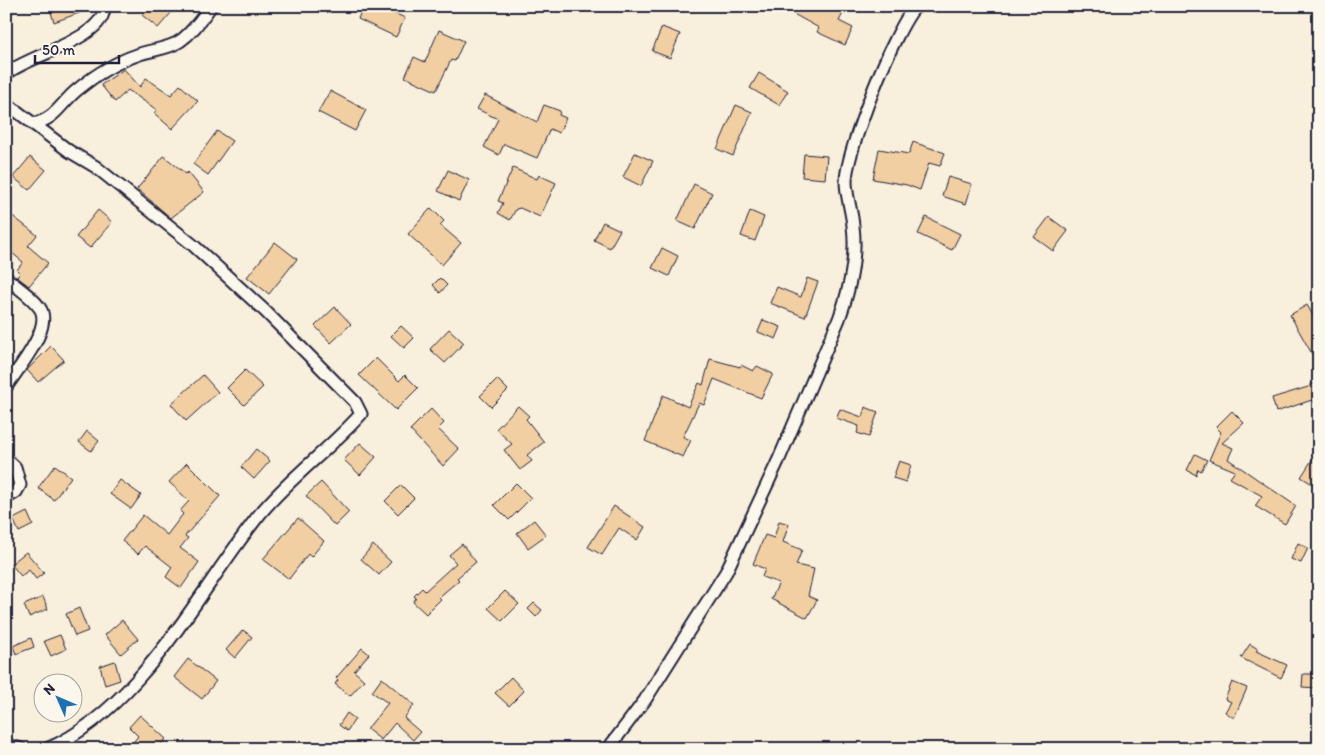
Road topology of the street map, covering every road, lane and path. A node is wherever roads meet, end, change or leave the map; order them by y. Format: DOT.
graph roads {
  1 [pos="104,6"];
  2 [pos="211,6"];
  3 [pos="916,6"];
  4 [pos="6,74"];
  5 [pos="6,103"];
  6 [pos="33,124"];
  7 [pos="6,278"];
  8 [pos="6,386"];
  9 [pos="6,458"];
  10 [pos="6,498"];
  11 [pos="6,745"];
  12 [pos="20,749"];
  13 [pos="47,749"];
  14 [pos="608,749"];
  1 -- 4 [label="street"];
  2 -- 6 [label="street"];
  3 -- 14 [label="street"];
  5 -- 6 [label="street"];
  6 -- 13 [label="street"];
  7 -- 8 [label="street"];
  9 -- 10 [label="street"];
  11 -- 12 [label="street"];
}
